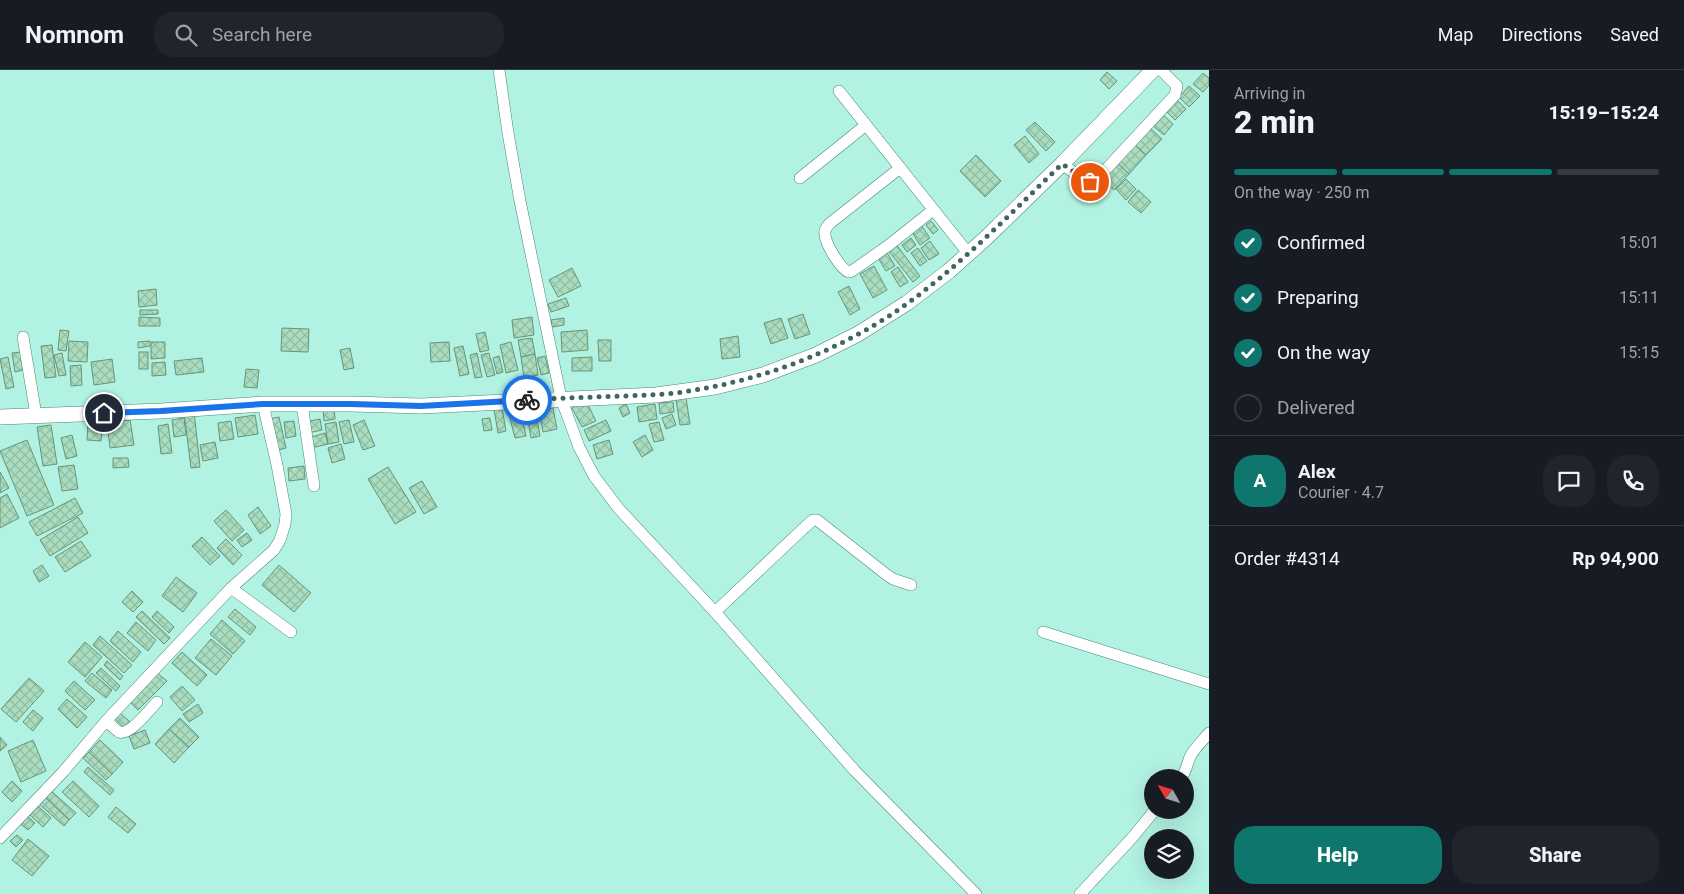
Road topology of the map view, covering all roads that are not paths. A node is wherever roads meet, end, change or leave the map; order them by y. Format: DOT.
graph roads {
  1 [pos="499,70"];
  2 [pos="1153,70"];
  3 [pos="1161,70"];
  4 [pos="839,91"];
  5 [pos="866,125"];
  6 [pos="1062,164"];
  7 [pos="900,168"];
  8 [pos="800,178"];
  9 [pos="934,210"];
  10 [pos="968,253"];
  11 [pos="23,337"];
  12 [pos="561,398"];
  13 [pos="263,404"];
  14 [pos="302,404"];
  15 [pos="36,415"];
  16 [pos="0,417"];
  17 [pos="314,486"];
  18 [pos="911,586"];
  19 [pos="231,588"];
  20 [pos="715,612"];
  21 [pos="291,632"];
  22 [pos="1043,632"];
  23 [pos="1209,684"];
  24 [pos="156,702"];
  25 [pos="106,721"];
  26 [pos="1209,732"];
  27 [pos="1186,769"];
  28 [pos="1148,819"];
  29 [pos="0,838"];
  30 [pos="976,894"];
  31 [pos="1080,894"];
  1 -- 12 [label="street"];
  2 -- 6 [label="main road"];
  3 -- 6 [label="street"];
  4 -- 5 [label="street"];
  5 -- 7 [label="street"];
  5 -- 8 [label="street"];
  6 -- 10 [label="main road"];
  7 -- 9 [label="street"];
  7 -- 9 [label="street"];
  9 -- 10 [label="street"];
  10 -- 12 [label="main road"];
  11 -- 15 [label="street"];
  12 -- 14 [label="main road"];
  12 -- 20 [label="street"];
  13 -- 14 [label="main road"];
  13 -- 15 [label="main road"];
  13 -- 19 [label="street"];
  14 -- 17 [label="street"];
  15 -- 16 [label="main road"];
  18 -- 20 [label="street"];
  19 -- 21 [label="street"];
  19 -- 25 [label="street"];
  20 -- 30 [label="street"];
  22 -- 23 [label="street"];
  24 -- 25 [label="street"];
  25 -- 29 [label="street"];
  26 -- 27 [label="street"];
  28 -- 31 [label="street"];
}
